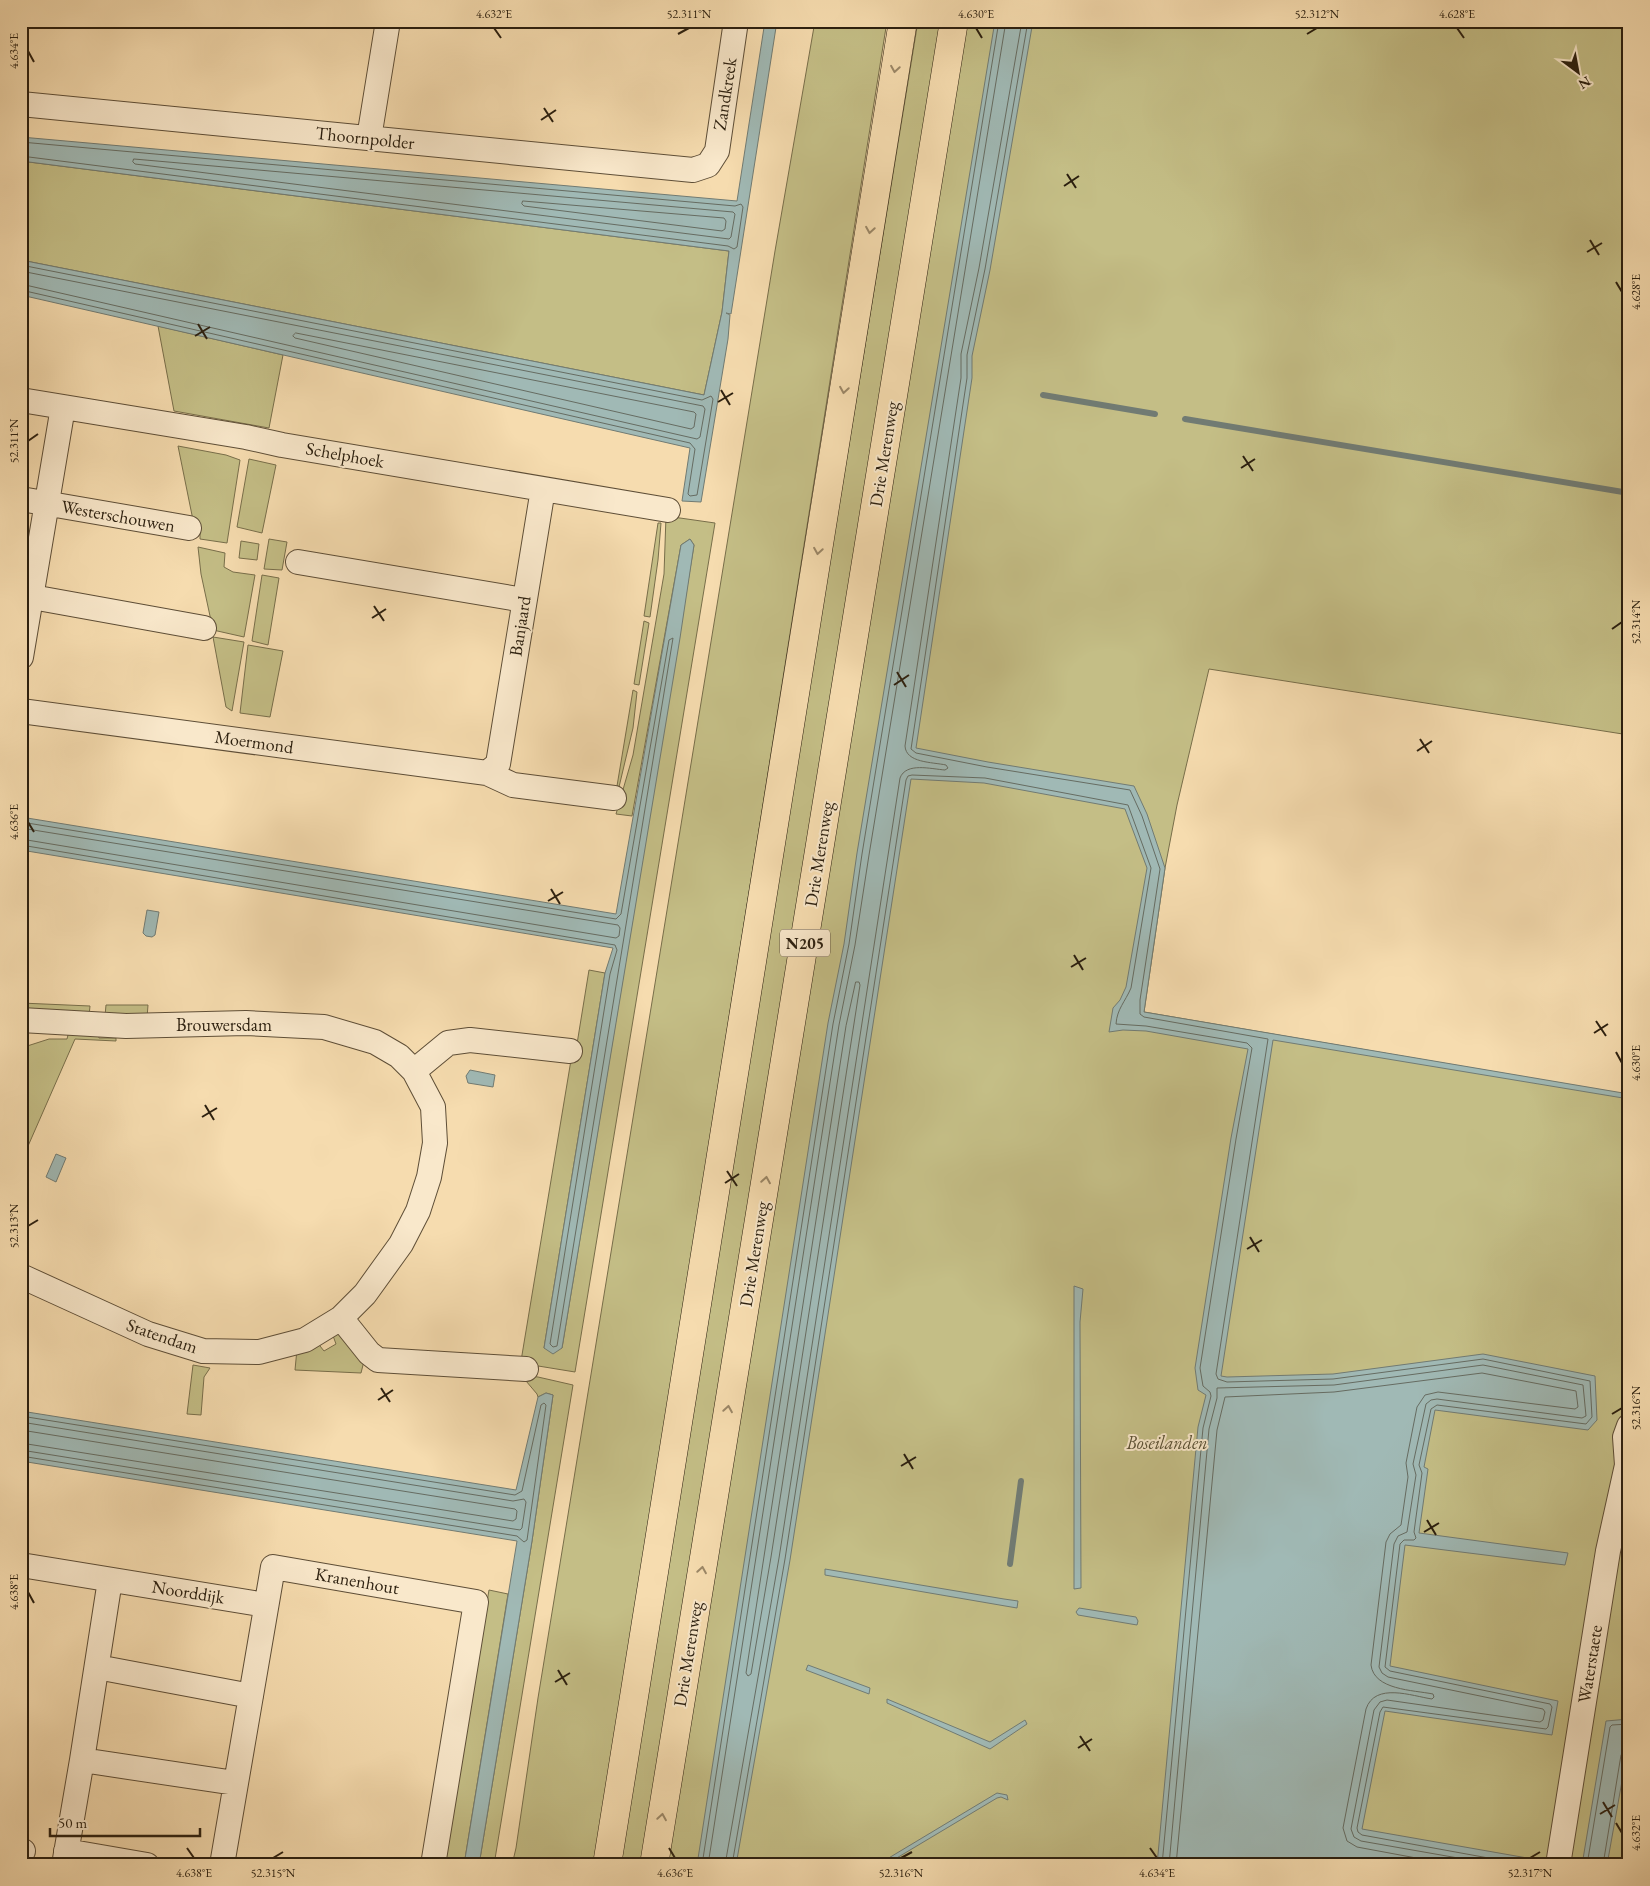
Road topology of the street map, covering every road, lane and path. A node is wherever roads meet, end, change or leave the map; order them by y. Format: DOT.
graph roads {
  1 [pos="388,21"];
  2 [pos="736,21"];
  3 [pos="903,21"];
  4 [pos="954,21"];
  5 [pos="21,104"];
  6 [pos="369,138"];
  7 [pos="708,165"];
  8 [pos="21,400"];
  9 [pos="63,407"];
  10 [pos="543,489"];
  11 [pos="21,499"];
  12 [pos="47,503"];
  13 [pos="668,510"];
  14 [pos="189,528"];
  15 [pos="298,562"];
  16 [pos="26,595"];
  17 [pos="524,600"];
  18 [pos="204,628"];
  19 [pos="21,657"];
  20 [pos="21,711"];
  21 [pos="493,768"];
  22 [pos="614,798"];
  23 [pos="21,1020"];
  24 [pos="570,1051"];
  25 [pos="414,1071"];
  26 [pos="21,1276"];
  27 [pos="341,1318"];
  28 [pos="526,1369"];
  29 [pos="1629,1426"];
  30 [pos="1628,1465"];
  31 [pos="22,1567"];
  32 [pos="110,1580"];
  33 [pos="266,1605"];
  34 [pos="97,1667"];
  35 [pos="250,1696"];
  36 [pos="82,1760"];
  37 [pos="235,1783"];
  38 [pos="65,1858"];
  39 [pos="147,1865"];
  40 [pos="222,1865"];
  41 [pos="434,1865"];
  42 [pos="606,1865"];
  43 [pos="654,1865"];
  44 [pos="1558,1865"];
  1 -- 6 [label="street"];
  2 -- 7 [label="street, Zandkreek"];
  3 -- 42 [label="highway, N205, one-way"];
  43 -- 4 [label="highway, Drie Merenweg / N205, one-way"];
  5 -- 6 [label="street, Thoornpolder"];
  6 -- 7 [label="street, Thoornpolder"];
  8 -- 9 [label="street, Schelphoek"];
  9 -- 10 [label="street, Schelphoek"];
  9 -- 12 [label="street, Westerschouwen"];
  10 -- 13 [label="street, Schelphoek"];
  10 -- 17 [label="street, Banjaard"];
  11 -- 12 [label="street, Westerschouwen"];
  12 -- 14 [label="street, Westerschouwen"];
  12 -- 16 [label="street, Westerschouwen"];
  15 -- 17 [label="street"];
  16 -- 18 [label="street"];
  16 -- 19 [label="street, Westerschouwen"];
  17 -- 21 [label="street, Banjaard"];
  20 -- 21 [label="street, Moermond"];
  21 -- 22 [label="street, Moermond"];
  23 -- 25 [label="street, Brouwersdam"];
  24 -- 25 [label="street"];
  25 -- 27 [label="street, Brouwersdam"];
  26 -- 27 [label="street, Statendam"];
  27 -- 28 [label="street"];
  29 -- 30 [label="street, Waterstaete"];
  30 -- 44 [label="street, Waterstaete"];
  31 -- 32 [label="street, Noorddijk"];
  32 -- 33 [label="street, Noorddijk"];
  32 -- 34 [label="street"];
  33 -- 35 [label="street, Kranenhout"];
  33 -- 41 [label="street, Kranenhout"];
  34 -- 35 [label="street"];
  34 -- 36 [label="street"];
  35 -- 37 [label="street, Kranenhout"];
  36 -- 37 [label="street"];
  36 -- 38 [label="street"];
  37 -- 40 [label="street, Kranenhout"];
  38 -- 39 [label="street"];
}
